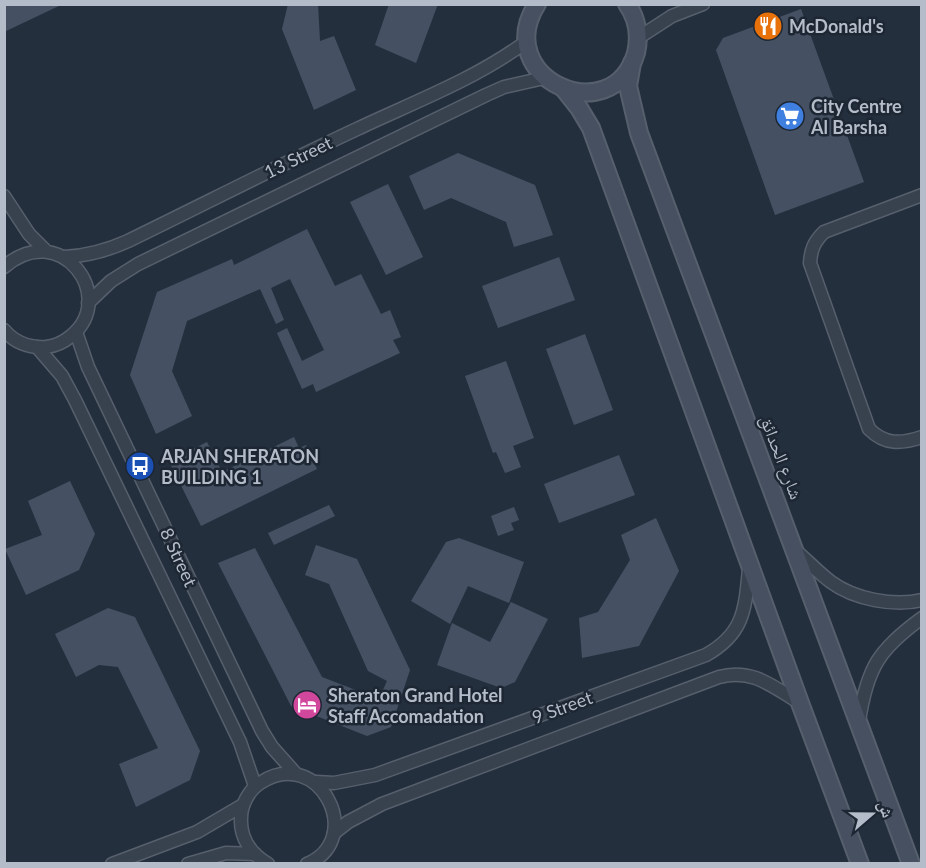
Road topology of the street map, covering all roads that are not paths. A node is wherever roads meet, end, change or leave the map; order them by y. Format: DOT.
graph roads {
  1 [pos="537,4"];
  2 [pos="627,4"];
  3 [pos="703,4"];
  4 [pos="638,38"];
  5 [pos="527,41"];
  6 [pos="632,63"];
  7 [pos="544,78"];
  8 [pos="564,89"];
  9 [pos="921,195"];
  10 [pos="4,196"];
  11 [pos="46,251"];
  12 [pos="64,257"];
  13 [pos="4,267"];
  14 [pos="88,303"];
  15 [pos="76,332"];
  16 [pos="6,334"];
  17 [pos="37,347"];
  18 [pos="921,436"];
  19 [pos="796,551"];
  20 [pos="750,564"];
  21 [pos="921,600"];
  22 [pos="921,618"];
  23 [pos="800,703"];
  24 [pos="858,722"];
  25 [pos="296,774"];
  26 [pos="316,782"];
  27 [pos="255,786"];
  28 [pos="243,805"];
  29 [pos="334,833"];
  30 [pos="326,849"];
  31 [pos="255,854"];
  32 [pos="112,864"];
  33 [pos="188,864"];
  34 [pos="268,864"];
  35 [pos="307,864"];
  36 [pos="325,864"];
  37 [pos="860,864"];
  38 [pos="911,864"];
  1 -- 5 [label="street"];
  2 -- 4 [label="street"];
  3 -- 4 [label="street"];
  4 -- 6 [label="street, شارع الحدائق"];
  5 -- 7 [label="street"];
  5 -- 12 [label="street, 13 Street"];
  6 -- 8 [label="street"];
  6 -- 19 [label="street, شارع الحدائق"];
  7 -- 8 [label="street"];
  7 -- 14 [label="street, 13 Street"];
  8 -- 20 [label="street"];
  9 -- 18 [label="street"];
  10 -- 11 [label="street"];
  11 -- 12 [label="street"];
  11 -- 13 [label="street"];
  12 -- 14 [label="street"];
  14 -- 15 [label="street"];
  15 -- 17 [label="street"];
  15 -- 25 [label="street, 8 Street"];
  16 -- 17 [label="street"];
  17 -- 27 [label="street, 8 Street"];
  19 -- 21 [label="street"];
  19 -- 24 [label="street, شارع الحدائق"];
  20 -- 23 [label="street"];
  20 -- 26 [label="street, 9 Street"];
  22 -- 24 [label="street"];
  23 -- 29 [label="street, 9 Street"];
  23 -- 37 [label="street"];
  24 -- 38 [label="street, شارع الحدائق"];
  25 -- 26 [label="street"];
  25 -- 27 [label="street"];
  26 -- 29 [label="street"];
  27 -- 28 [label="street"];
  28 -- 31 [label="street"];
  28 -- 32 [label="street"];
  29 -- 30 [label="street"];
  30 -- 35 [label="street"];
  30 -- 36 [label="street"];
  31 -- 33 [label="street"];
  31 -- 34 [label="street"];
}
